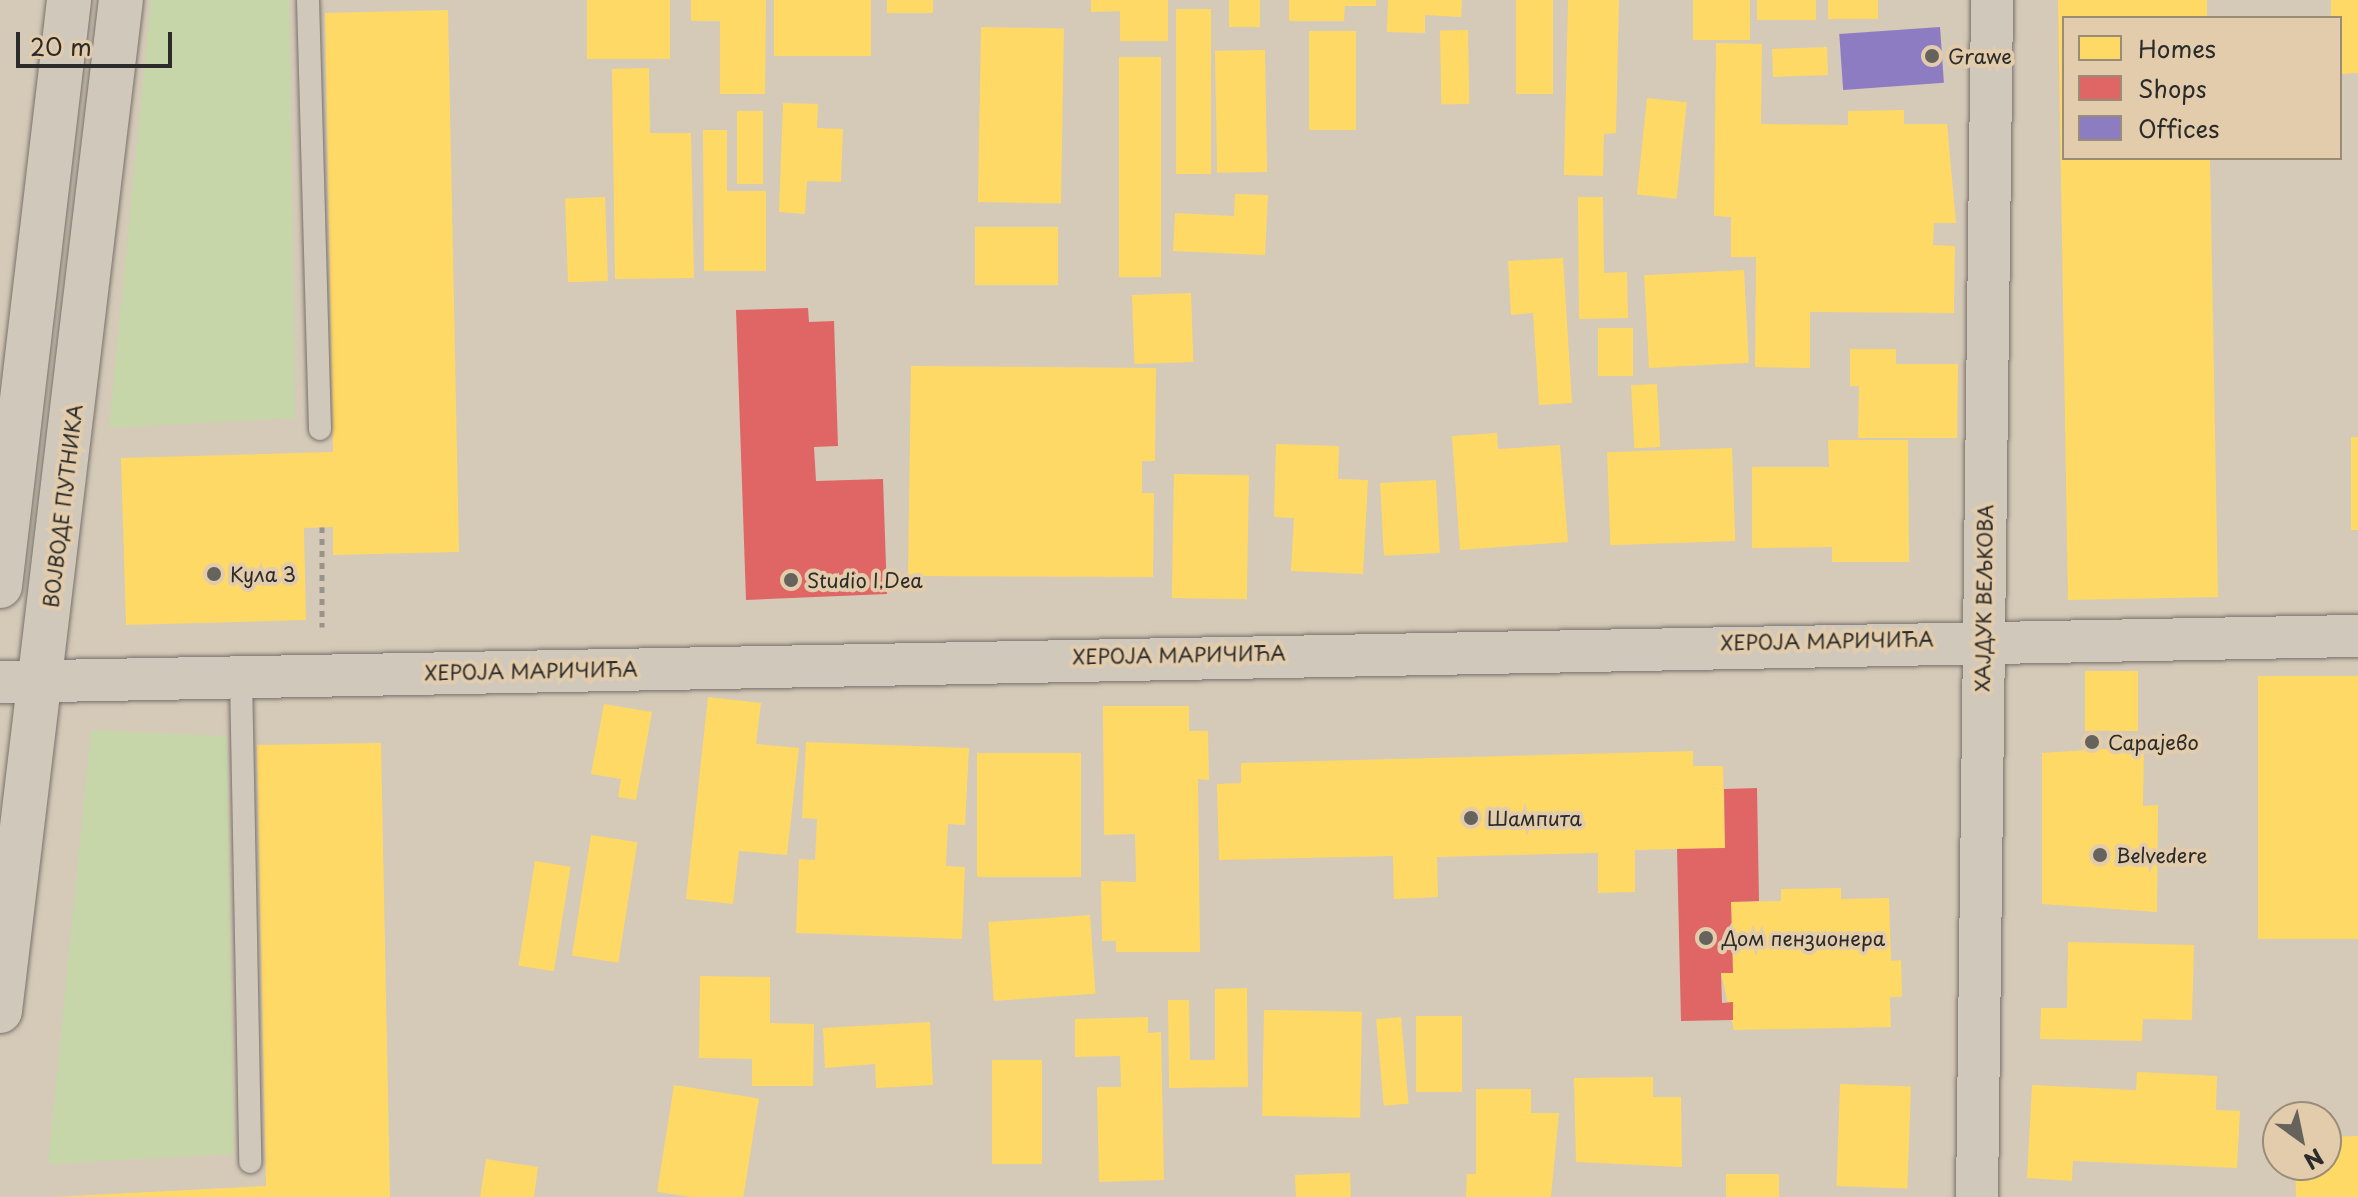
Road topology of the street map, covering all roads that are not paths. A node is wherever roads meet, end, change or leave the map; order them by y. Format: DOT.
graph roads {
  1 [pos="69,0"];
  2 [pos="121,0"];
  3 [pos="308,0"];
  4 [pos="1992,0"];
  5 [pos="320,429"];
  6 [pos="0,586"];
  7 [pos="2358,636"];
  8 [pos="1984,638"];
  9 [pos="241,677"];
  10 [pos="0,682"];
  11 [pos="43,682"];
  12 [pos="0,1011"];
  13 [pos="250,1162"];
  14 [pos="1977,1197"];
  1 -- 6 [label="main road"];
  2 -- 11 [label="main road, ВОЈВОДЕ ПУТНИКА"];
  3 -- 5 [label="lane"];
  4 -- 8 [label="street, ХАЈДУК ВЕЉКОВА"];
  7 -- 8 [label="street, ХЕРОЈА МАРИЧИЋА"];
  8 -- 9 [label="street, ХЕРОЈА МАРИЧИЋА"];
  8 -- 14 [label="street, ХАЈДУК ВЕЉКОВА"];
  9 -- 11 [label="street, ХЕРОЈА МАРИЧИЋА"];
  9 -- 13 [label="lane"];
  10 -- 11 [label="street, ХЕРОЈА МАРИЧИЋА"];
  11 -- 12 [label="main road, ВОЈВОДЕ ПУТНИКА"];
}
